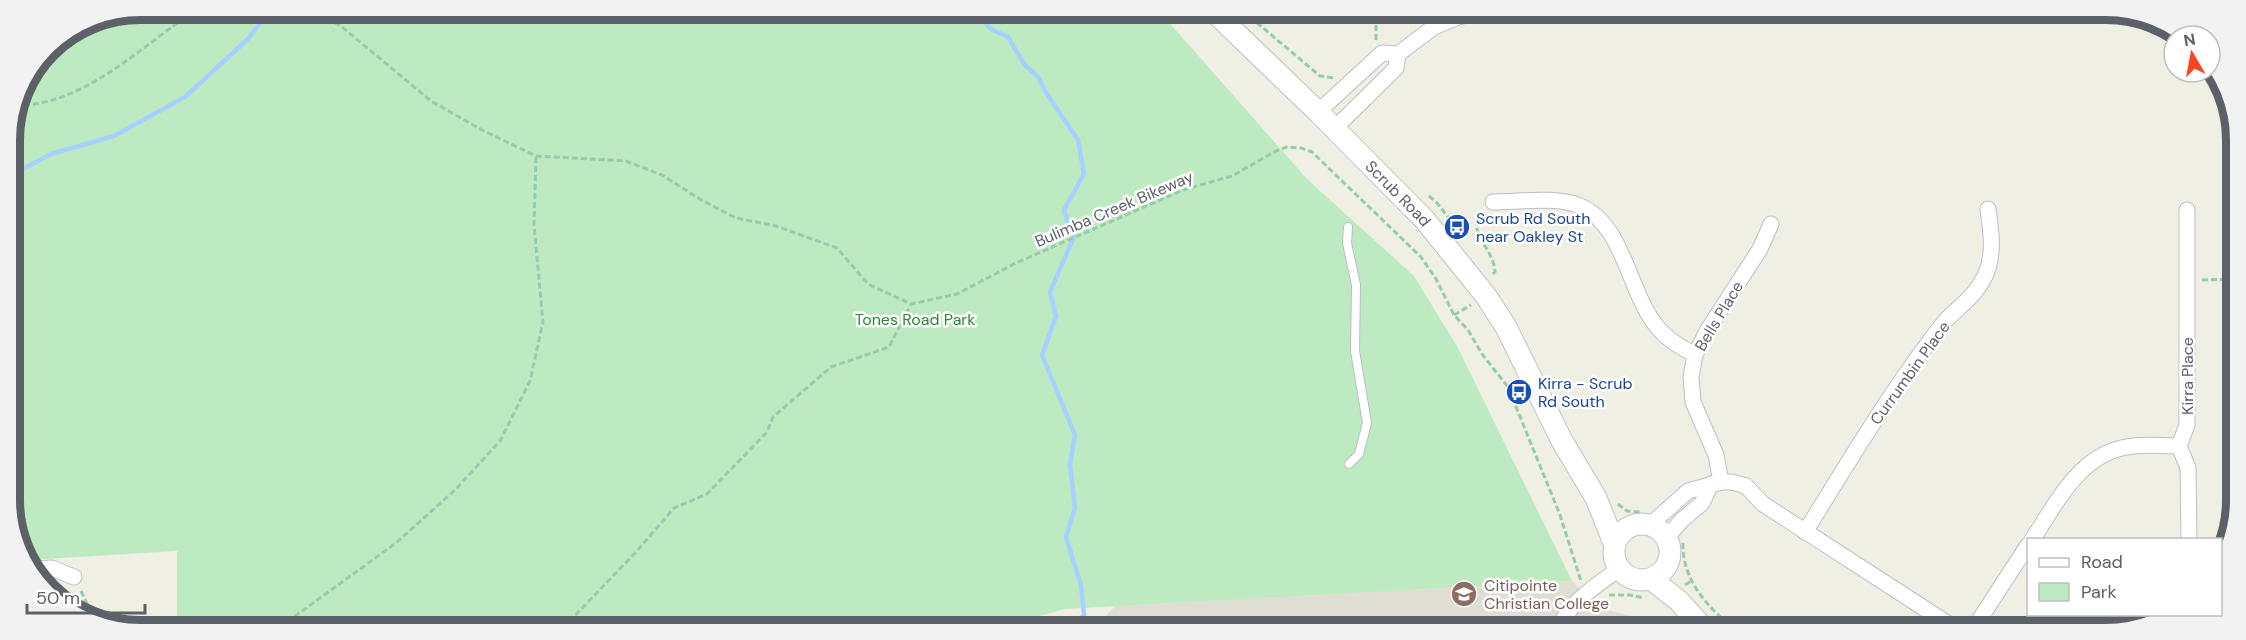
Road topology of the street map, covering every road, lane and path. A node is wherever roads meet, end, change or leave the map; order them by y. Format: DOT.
graph roads {
  1 [pos="182,20"];
  2 [pos="330,20"];
  3 [pos="1222,20"];
  4 [pos="1378,20"];
  5 [pos="1451,20"];
  6 [pos="1382,53"];
  7 [pos="1398,54"];
  8 [pos="25,105"];
  9 [pos="1318,112"];
  10 [pos="1334,129"];
  11 [pos="536,156"];
  12 [pos="1493,202"];
  13 [pos="1988,209"];
  14 [pos="2187,210"];
  15 [pos="1771,224"];
  16 [pos="1348,227"];
  17 [pos="1490,276"];
  18 [pos="2226,279"];
  19 [pos="2188,280"];
  20 [pos="911,304"];
  21 [pos="1695,355"];
  22 [pos="2179,446"];
  23 [pos="1349,464"];
  24 [pos="1716,483"];
  25 [pos="1596,498"];
  26 [pos="1649,530"];
  27 [pos="1805,532"];
  28 [pos="2033,538"];
  29 [pos="2189,538"];
  30 [pos="1614,543"];
  31 [pos="2027,547"];
  32 [pos="1668,564"];
  33 [pos="41,569"];
  34 [pos="1619,569"];
  35 [pos="74,577"];
  36 [pos="1651,579"];
  37 [pos="1590,590"];
  38 [pos="1682,591"];
  39 [pos="1651,602"];
  40 [pos="90,609"];
  41 [pos="290,620"];
  42 [pos="571,620"];
  43 [pos="1565,620"];
  44 [pos="1699,620"];
  45 [pos="1941,620"];
  46 [pos="1981,620"];
  1 -- 8 [label="path"];
  2 -- 11 [label="path"];
  3 -- 9 [label="street, Scrub Road"];
  4 -- 6 [label="path"];
  5 -- 7 [label="street"];
  6 -- 7 [label="street"];
  6 -- 9 [label="street"];
  7 -- 10 [label="street"];
  9 -- 10 [label="street, Scrub Road"];
  10 -- 25 [label="street, Scrub Road"];
  11 -- 20 [label="path"];
  11 -- 41 [label="path"];
  12 -- 17 [label="path"];
  12 -- 21 [label="street"];
  13 -- 27 [label="street, Currumbin Place"];
  14 -- 19 [label="street, Kirra Place"];
  15 -- 21 [label="street, Bells Place"];
  16 -- 23 [label="lane"];
  18 -- 19 [label="path"];
  19 -- 22 [label="street, Kirra Place"];
  20 -- 37 [label="path, Bulimba Creek Bikeway"];
  20 -- 42 [label="path"];
  21 -- 24 [label="street, Bells Place"];
  22 -- 28 [label="street"];
  22 -- 29 [label="street"];
  24 -- 26 [label="street"];
  24 -- 27 [label="street"];
  25 -- 26 [label="street, Scrub Road"];
  25 -- 30 [label="street, Scrub Road"];
  26 -- 30 [label="street"];
  26 -- 32 [label="street"];
  27 -- 45 [label="street"];
  30 -- 34 [label="street"];
  31 -- 46 [label="street"];
  32 -- 36 [label="street"];
  32 -- 38 [label="street"];
  33 -- 35 [label="street"];
  34 -- 36 [label="street"];
  34 -- 37 [label="street"];
  35 -- 40 [label="path"];
  36 -- 38 [label="street"];
  37 -- 39 [label="path"];
  37 -- 43 [label="street"];
  38 -- 44 [label="street"];
}
